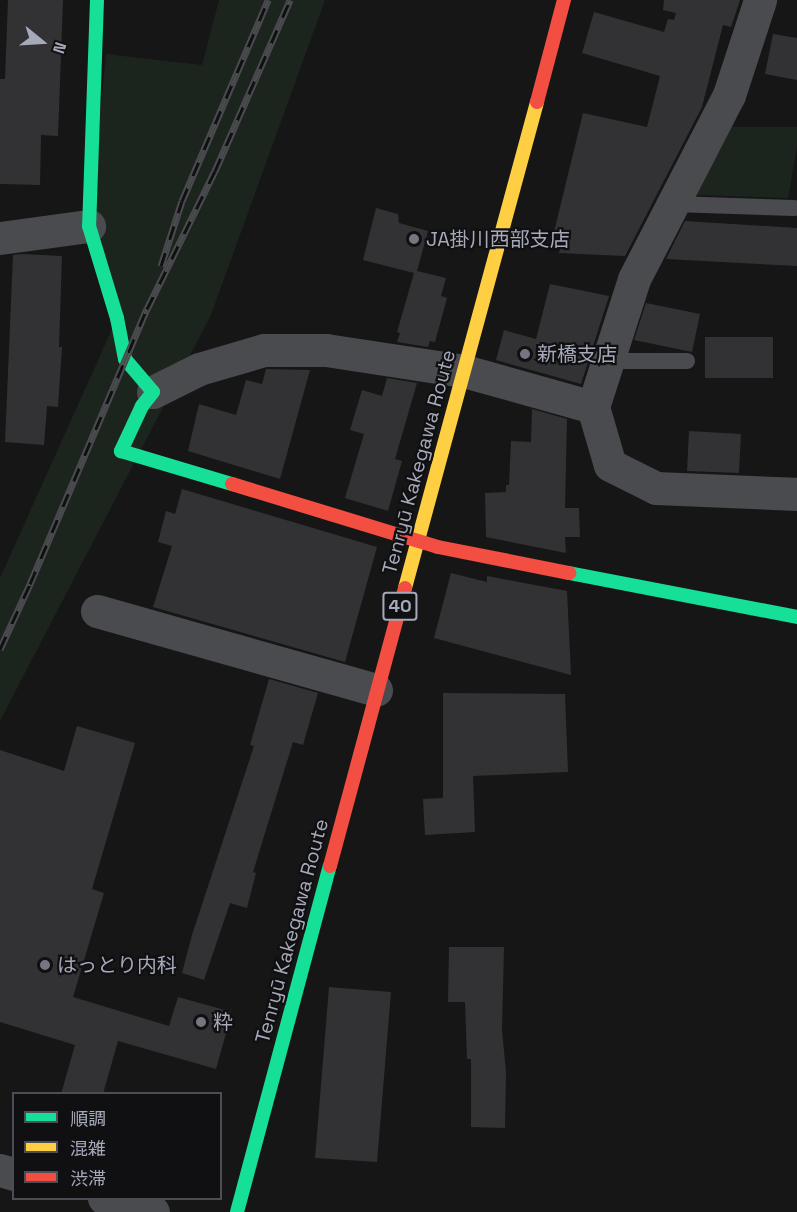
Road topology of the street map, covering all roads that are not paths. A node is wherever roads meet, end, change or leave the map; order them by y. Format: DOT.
graph roads {
  1 [pos="98,0"];
  2 [pos="564,0"];
  3 [pos="760,0"];
  4 [pos="673,204"];
  5 [pos="794,208"];
  6 [pos="89,226"];
  7 [pos="0,238"];
  8 [pos="608,361"];
  9 [pos="687,361"];
  10 [pos="464,371"];
  11 [pos="153,392"];
  12 [pos="593,407"];
  13 [pos="797,494"];
  14 [pos="418,540"];
  15 [pos="97,611"];
  16 [pos="797,617"];
  17 [pos="376,690"];
  18 [pos="111,1200"];
  19 [pos="153,1212"];
  20 [pos="237,1212"];
  1 -- 6 [label="main road"];
  2 -- 10 [label="main road, Tenryū Kakegawa Route / 40"];
  3 -- 4 [label="street"];
  4 -- 5 [label="lane"];
  4 -- 8 [label="street"];
  6 -- 7 [label="street"];
  6 -- 11 [label="main road"];
  8 -- 9 [label="lane"];
  8 -- 12 [label="street"];
  10 -- 11 [label="street"];
  10 -- 12 [label="street"];
  10 -- 14 [label="main road, Tenryū Kakegawa Route / 40"];
  11 -- 14 [label="main road"];
  12 -- 13 [label="street"];
  14 -- 16 [label="main road"];
  14 -- 17 [label="main road, Tenryū Kakegawa Route / 40"];
  15 -- 17 [label="street"];
  17 -- 20 [label="main road, Tenryū Kakegawa Route / 40"];
  18 -- 19 [label="street"];
}
